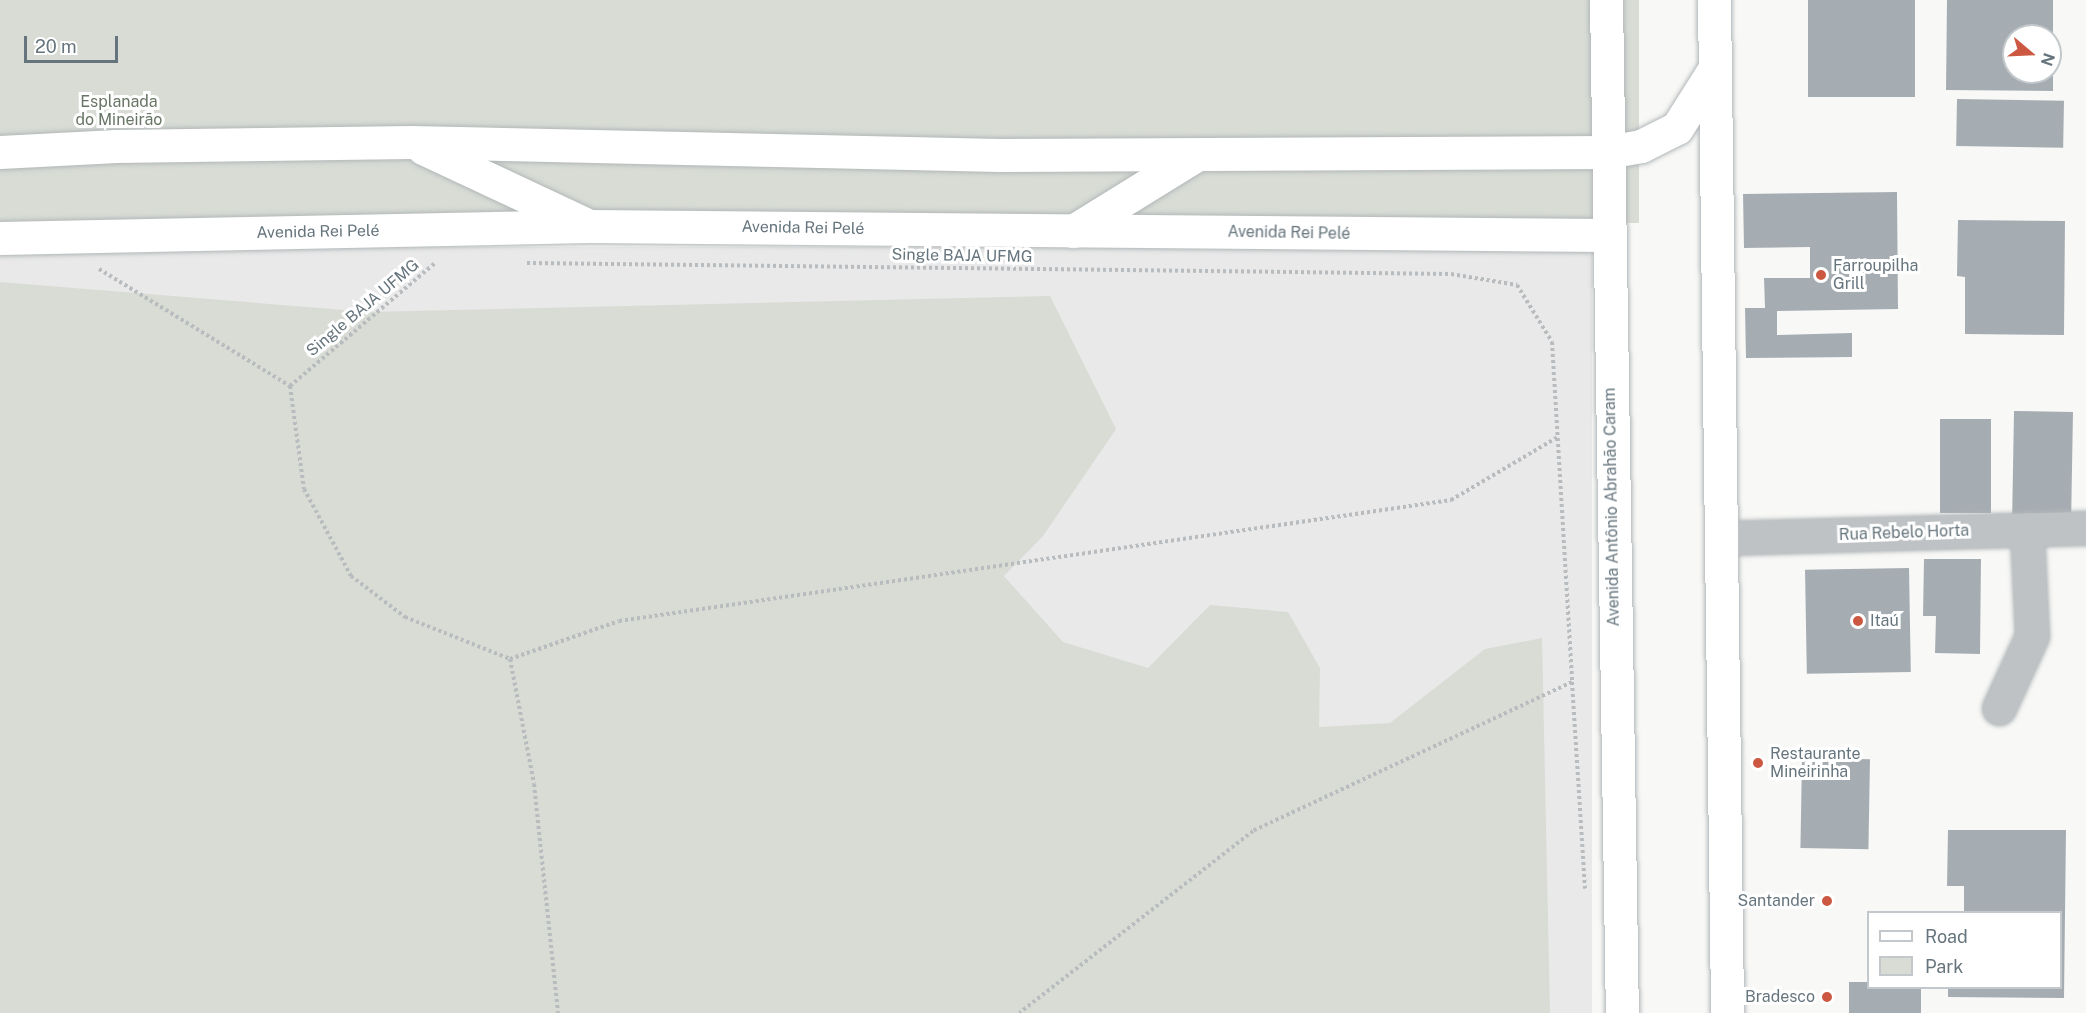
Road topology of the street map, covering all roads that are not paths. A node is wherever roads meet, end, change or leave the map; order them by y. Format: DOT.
graph roads {
  1 [pos="1606,0"];
  2 [pos="1713,0"];
  3 [pos="1715,68"];
  4 [pos="411,142"];
  5 [pos="0,152"];
  6 [pos="1607,152"];
  7 [pos="1196,155"];
  8 [pos="590,226"];
  9 [pos="1073,231"];
  10 [pos="1607,235"];
  11 [pos="0,238"];
  12 [pos="2086,528"];
  13 [pos="2027,529"];
  14 [pos="1723,538"];
  15 [pos="1999,708"];
  16 [pos="1622,1013"];
  17 [pos="1727,1013"];
  1 -- 6 [label="main road, Avenida Antônio Abrahão Caram"];
  2 -- 3 [label="main road"];
  3 -- 6 [label="main road"];
  3 -- 14 [label="main road"];
  4 -- 5 [label="main road"];
  4 -- 7 [label="main road"];
  4 -- 8 [label="main road"];
  6 -- 7 [label="main road"];
  6 -- 10 [label="main road, Avenida Antônio Abrahão Caram"];
  7 -- 9 [label="main road"];
  8 -- 9 [label="main road, Avenida Rei Pelé"];
  8 -- 11 [label="main road, Avenida Rei Pelé"];
  9 -- 10 [label="main road, Avenida Rei Pelé"];
  10 -- 16 [label="main road, Avenida Antônio Abrahão Caram"];
  12 -- 13 [label="street, Rua Rebelo Horta"];
  13 -- 14 [label="street, Rua Rebelo Horta"];
  13 -- 15 [label="street"];
  14 -- 17 [label="main road"];
}
